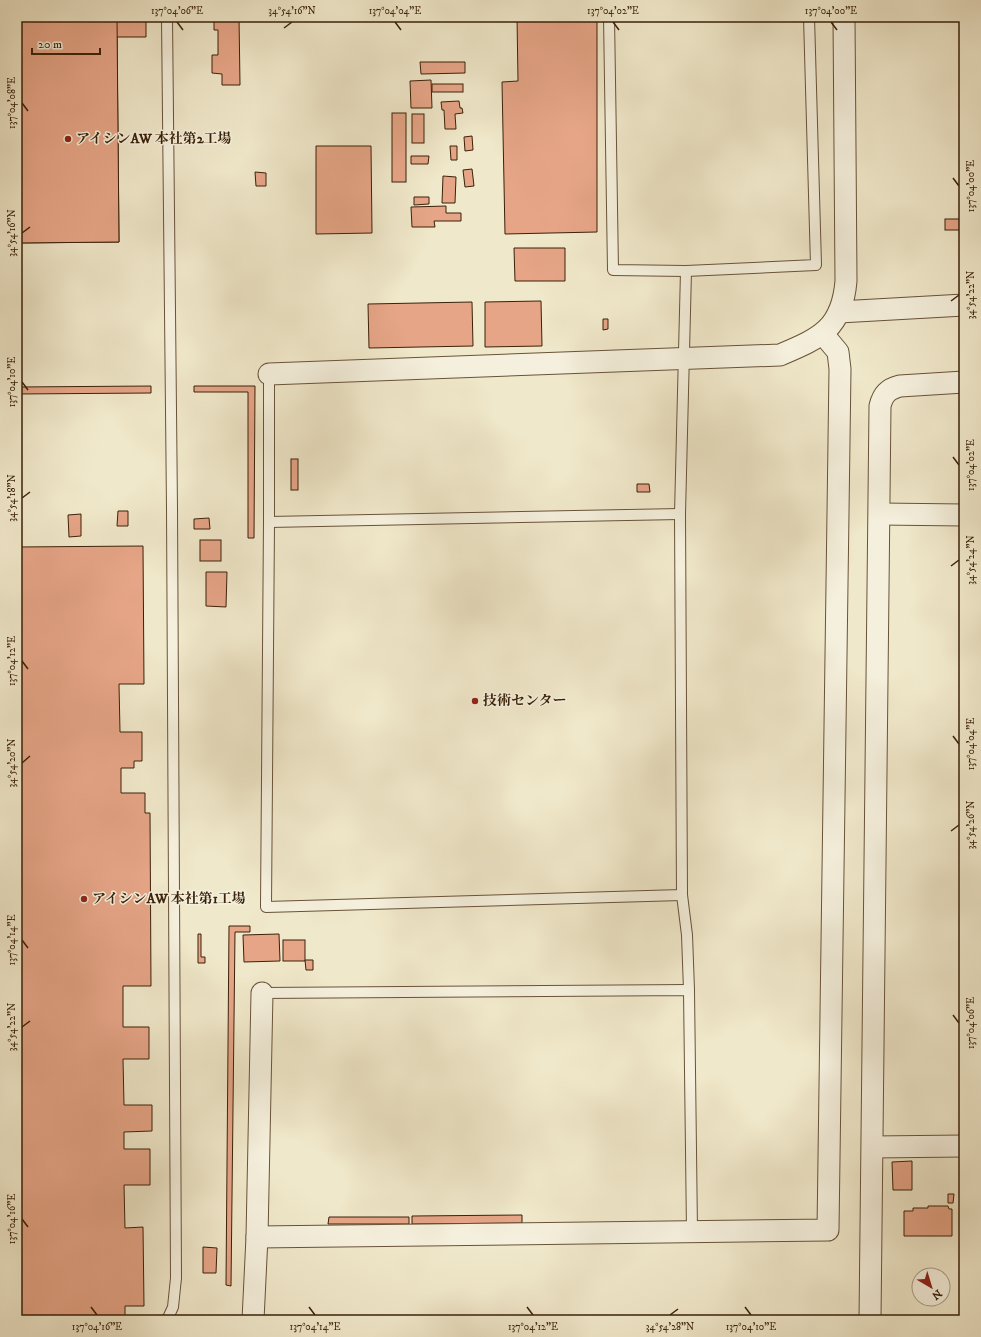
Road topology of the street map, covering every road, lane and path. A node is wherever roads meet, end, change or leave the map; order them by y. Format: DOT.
graph roads {
  1 [pos="167,17"];
  2 [pos="609,17"];
  3 [pos="809,17"];
  4 [pos="844,17"];
  5 [pos="686,271"];
  6 [pos="964,305"];
  7 [pos="839,312"];
  8 [pos="823,334"];
  9 [pos="683,358"];
  10 [pos="269,374"];
  11 [pos="964,382"];
  12 [pos="680,514"];
  13 [pos="880,514"];
  14 [pos="964,515"];
  15 [pos="270,522"];
  16 [pos="682,895"];
  17 [pos="689,990"];
  18 [pos="262,993"];
  19 [pos="964,1146"];
  20 [pos="873,1147"];
  21 [pos="692,1231"];
  22 [pos="257,1237"];
  23 [pos="167,1320"];
  24 [pos="253,1320"];
  25 [pos="870,1320"];
  1 -- 23 [label="lane"];
  2 -- 5 [label="lane"];
  3 -- 5 [label="lane"];
  4 -- 7 [label="street"];
  5 -- 9 [label="lane"];
  6 -- 7 [label="street"];
  7 -- 8 [label="street"];
  8 -- 9 [label="street"];
  8 -- 21 [label="street"];
  9 -- 10 [label="street"];
  9 -- 12 [label="lane"];
  10 -- 15 [label="lane"];
  11 -- 13 [label="street"];
  12 -- 15 [label="lane"];
  12 -- 16 [label="lane"];
  13 -- 14 [label="street"];
  13 -- 20 [label="street"];
  15 -- 16 [label="lane"];
  16 -- 17 [label="lane"];
  17 -- 18 [label="lane"];
  17 -- 21 [label="lane"];
  18 -- 22 [label="street"];
  19 -- 20 [label="street"];
  20 -- 25 [label="street"];
  21 -- 22 [label="street"];
  22 -- 24 [label="street"];
}
